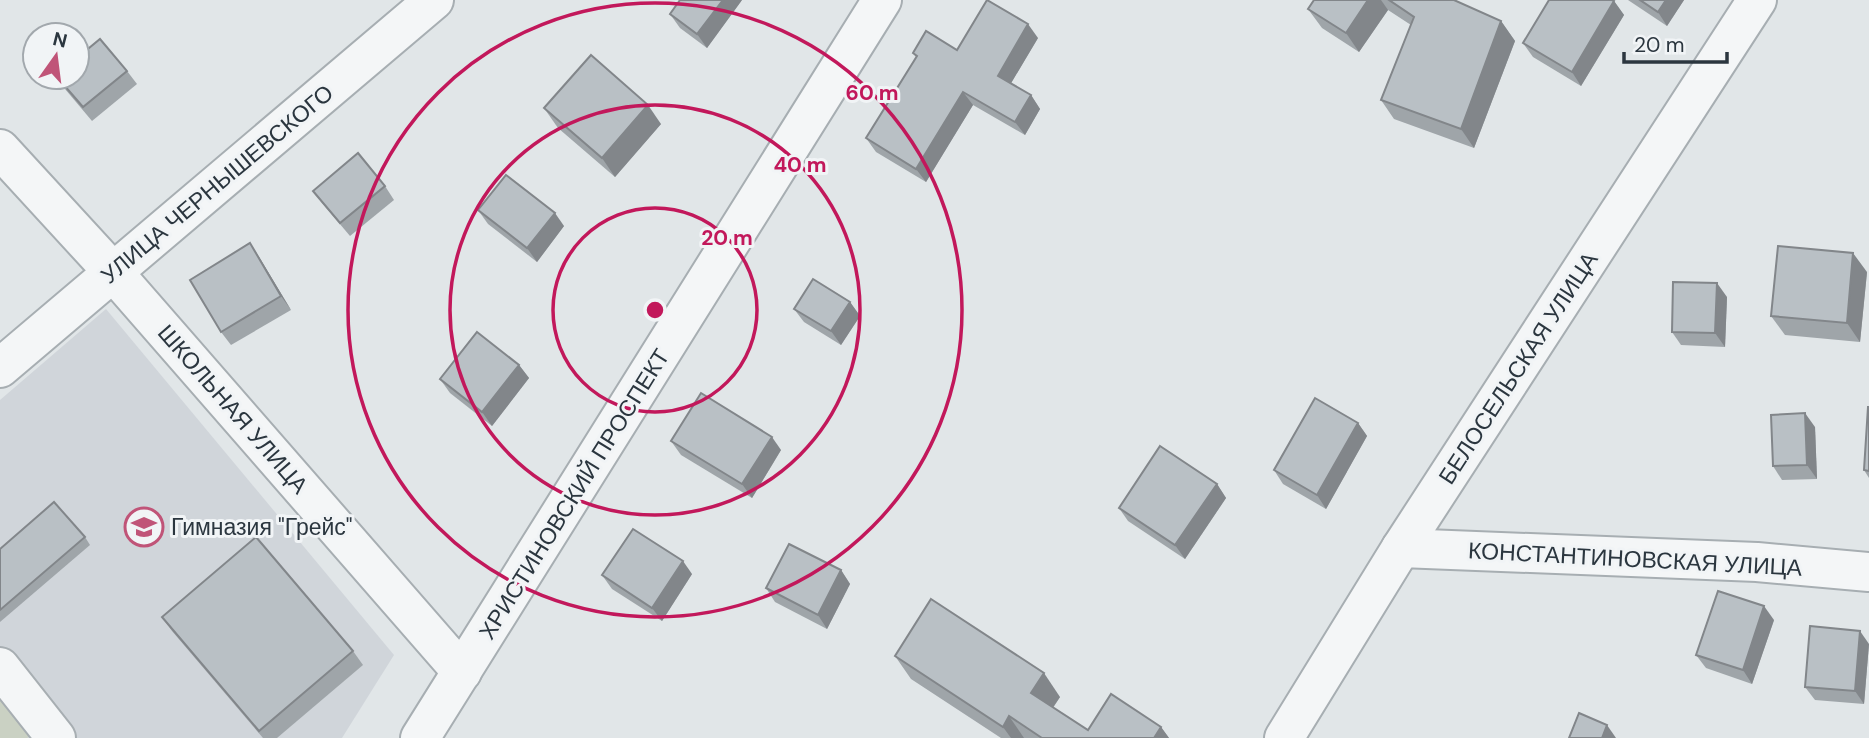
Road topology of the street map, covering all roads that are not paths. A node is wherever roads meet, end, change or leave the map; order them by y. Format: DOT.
graph roads {
  1 [pos="434,0"];
  2 [pos="882,0"];
  3 [pos="1757,0"];
  4 [pos="0,149"];
  5 [pos="113,272"];
  6 [pos="0,368"];
  7 [pos="1401,548"];
  8 [pos="1869,572"];
  9 [pos="0,667"];
  10 [pos="462,672"];
  11 [pos="56,738"];
  12 [pos="420,738"];
  13 [pos="1284,738"];
  1 -- 5 [label="street, УЛИЦА ЧЕРНЫШЕВСКОГО"];
  2 -- 10 [label="street, ХРИСТИНОВСКИЙ ПРОСПЕКТ"];
  3 -- 7 [label="street, БЕЛОСЕЛЬСКАЯ УЛИЦА"];
  4 -- 5 [label="street, ШКОЛЬНАЯ УЛИЦА"];
  5 -- 6 [label="street, УЛИЦА ЧЕРНЫШЕВСКОГО"];
  5 -- 10 [label="street, ШКОЛЬНАЯ УЛИЦА"];
  7 -- 8 [label="street, КОНСТАНТИНОВСКАЯ УЛИЦА"];
  7 -- 13 [label="street, БЕЛОСЕЛЬСКАЯ УЛИЦА"];
  9 -- 11 [label="street"];
  10 -- 12 [label="street, ХРИСТИНОВСКИЙ ПРОСПЕКТ"];
}
